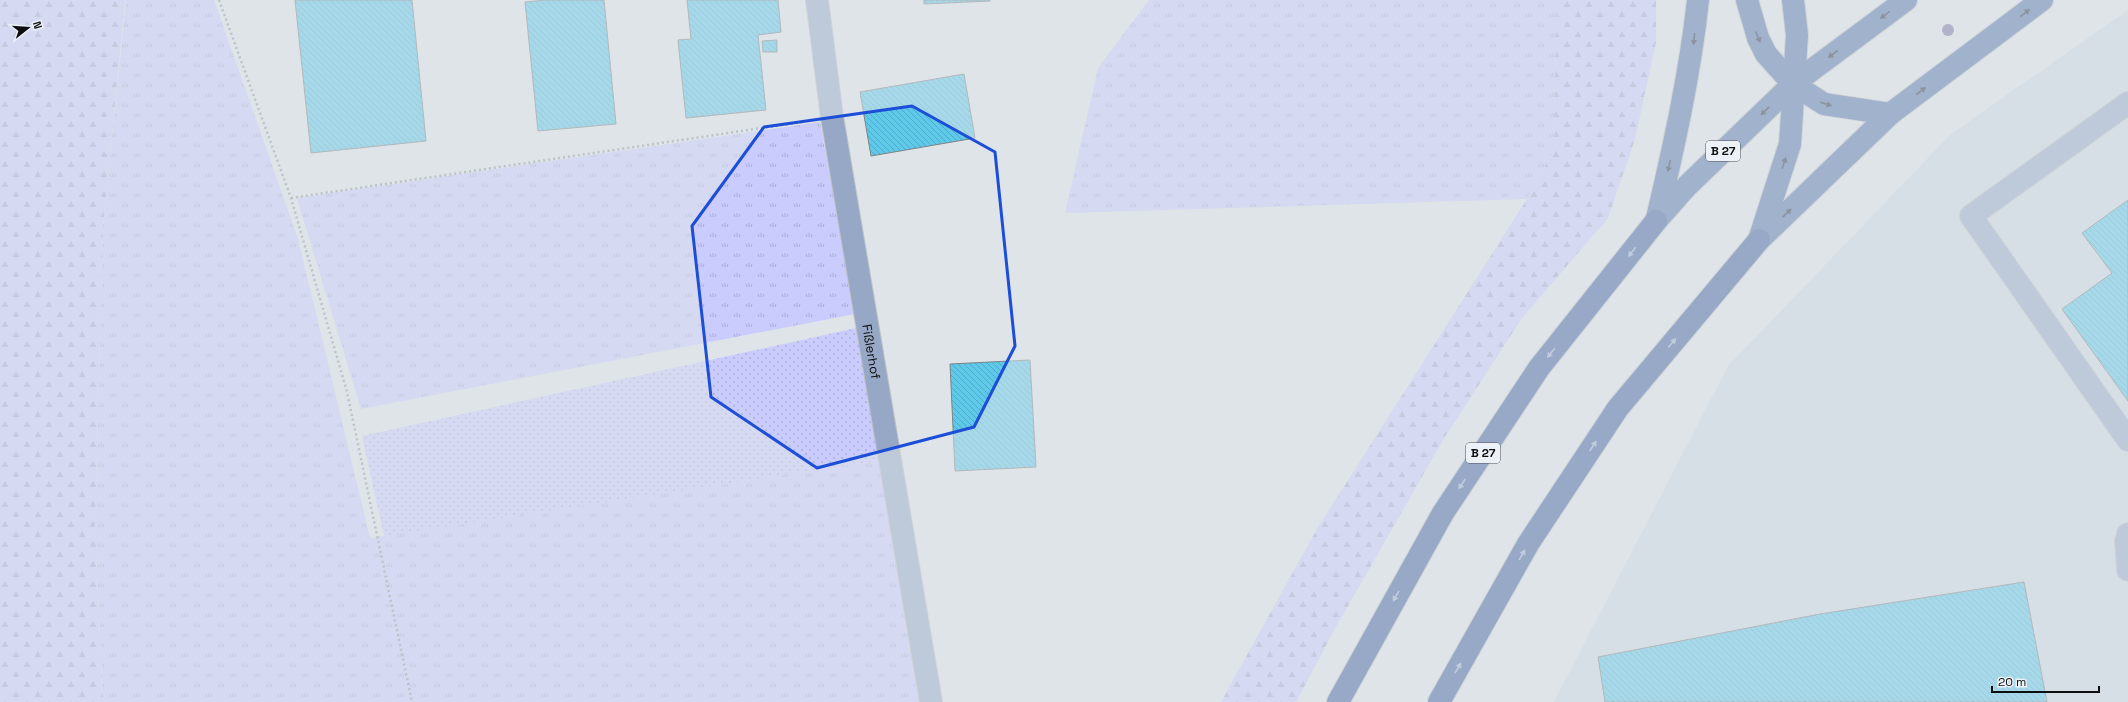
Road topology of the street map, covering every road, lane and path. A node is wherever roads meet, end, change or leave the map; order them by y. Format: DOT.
graph roads {
  1 [pos="219,0"];
  2 [pos="817,0"];
  3 [pos="1698,0"];
  4 [pos="1747,0"];
  5 [pos="1793,0"];
  6 [pos="1906,0"];
  7 [pos="2042,0"];
  8 [pos="1793,84"];
  9 [pos="2128,103"];
  10 [pos="1890,114"];
  11 [pos="832,117"];
  12 [pos="291,198"];
  13 [pos="1656,221"];
  14 [pos="1759,240"];
  15 [pos="2128,440"];
  16 [pos="2128,534"];
  17 [pos="2128,570"];
  18 [pos="412,702"];
  19 [pos="931,702"];
  20 [pos="1338,702"];
  21 [pos="1439,702"];
  1 -- 12 [label="path"];
  2 -- 11 [label="street, Fißlerhof"];
  3 -- 13 [label="main road, one-way"];
  4 -- 8 [label="main road, one-way"];
  5 -- 8 [label="main road"];
  6 -- 8 [label="main road, B 27, one-way"];
  10 -- 7 [label="main road, one-way"];
  8 -- 10 [label="main road, one-way"];
  8 -- 13 [label="main road, B 27, one-way"];
  14 -- 8 [label="main road, one-way"];
  9 -- 15 [label="street"];
  14 -- 10 [label="main road, one-way"];
  11 -- 12 [label="path"];
  11 -- 19 [label="street, Fißlerhof"];
  12 -- 18 [label="path"];
  13 -- 20 [label="highway, B 27, one-way"];
  21 -- 14 [label="highway, one-way"];
  16 -- 17 [label="street"];
}
